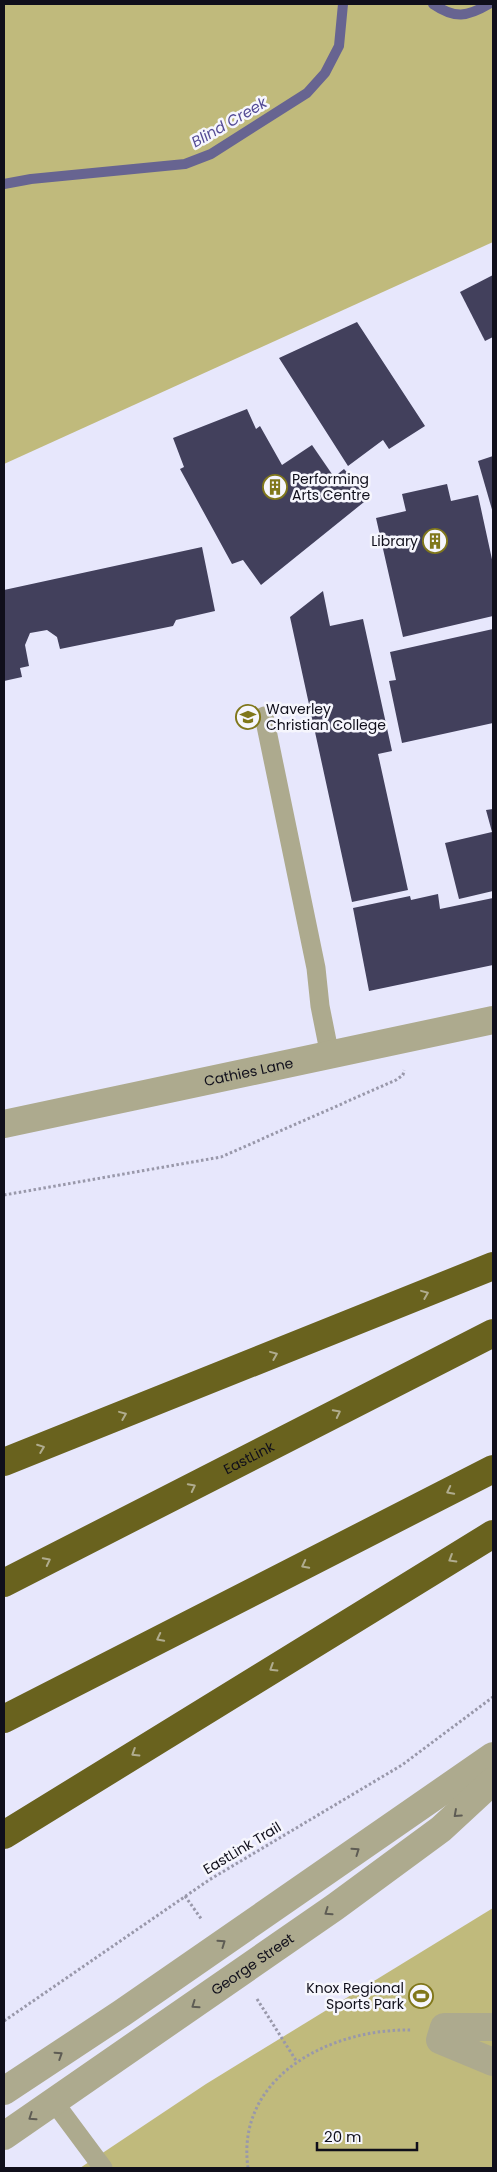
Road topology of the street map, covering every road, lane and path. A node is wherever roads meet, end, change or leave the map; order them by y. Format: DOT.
graph roads {
  1 [pos="264,716"];
  2 [pos="493,1020"];
  3 [pos="330,1056"];
  4 [pos="402,1064"];
  5 [pos="4,1124"];
  6 [pos="4,1195"];
  7 [pos="493,1266"];
  8 [pos="493,1333"];
  9 [pos="4,1462"];
  10 [pos="493,1469"];
  11 [pos="493,1534"];
  12 [pos="4,1583"];
  13 [pos="493,1697"];
  14 [pos="4,1718"];
  15 [pos="493,1756"];
  16 [pos="493,1781"];
  17 [pos="4,1835"];
  18 [pos="4,2022"];
  19 [pos="493,2027"];
  20 [pos="442,2033"];
  21 [pos="493,2062"];
  22 [pos="32,2072"];
  23 [pos="4,2091"];
  24 [pos="54,2102"];
  25 [pos="4,2136"];
  26 [pos="103,2168"];
  27 [pos="248,2168"];
  1 -- 3 [label="lane"];
  2 -- 3 [label="street, Cathies Lane"];
  3 -- 5 [label="street, Cathies Lane"];
  4 -- 6 [label="path"];
  9 -- 7 [label="highway, one-way"];
  12 -- 8 [label="highway, EastLink, one-way"];
  10 -- 14 [label="highway, one-way"];
  11 -- 17 [label="highway, one-way"];
  13 -- 18 [label="path, EastLink Trail"];
  22 -- 15 [label="street, one-way"];
  16 -- 24 [label="street, George Street, one-way"];
  19 -- 20 [label="street"];
  20 -- 21 [label="street"];
  20 -- 27 [label="path"];
  22 -- 23 [label="street"];
  22 -- 24 [label="street"];
  24 -- 25 [label="street, George Street, one-way"];
  24 -- 26 [label="lane"];
}
